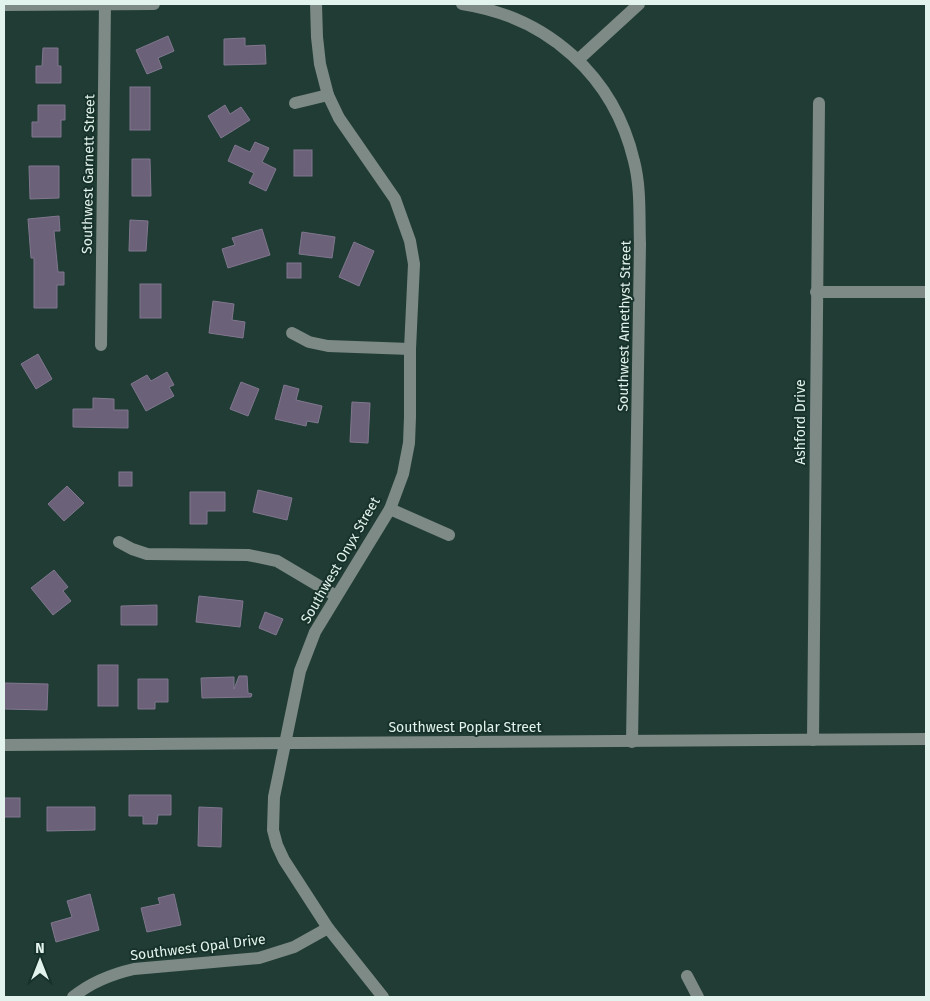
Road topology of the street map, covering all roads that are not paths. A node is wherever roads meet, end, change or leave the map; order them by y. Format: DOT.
graph roads {
  1 [pos="4,4"];
  2 [pos="105,4"];
  3 [pos="154,4"];
  4 [pos="316,4"];
  5 [pos="462,4"];
  6 [pos="639,4"];
  7 [pos="579,59"];
  8 [pos="328,95"];
  9 [pos="295,103"];
  10 [pos="819,103"];
  11 [pos="816,292"];
  12 [pos="926,292"];
  13 [pos="292,333"];
  14 [pos="102,345"];
  15 [pos="410,349"];
  16 [pos="390,509"];
  17 [pos="449,535"];
  18 [pos="120,542"];
  19 [pos="336,596"];
  20 [pos="926,739"];
  21 [pos="812,740"];
  22 [pos="632,742"];
  23 [pos="284,743"];
  24 [pos="4,745"];
  25 [pos="328,928"];
  26 [pos="687,976"];
  27 [pos="73,997"];
  28 [pos="383,997"];
  29 [pos="698,997"];
  1 -- 2 [label="street"];
  2 -- 3 [label="street"];
  2 -- 14 [label="street, Southwest Garnett Street"];
  4 -- 8 [label="street, Southwest Onyx Street"];
  5 -- 7 [label="street, Southwest Amethyst Street"];
  6 -- 7 [label="street"];
  7 -- 22 [label="street, Southwest Amethyst Street"];
  8 -- 9 [label="street"];
  8 -- 15 [label="street, Southwest Onyx Street"];
  10 -- 11 [label="street, Ashford Drive"];
  11 -- 12 [label="street"];
  11 -- 21 [label="street, Ashford Drive"];
  13 -- 15 [label="street"];
  15 -- 16 [label="street, Southwest Onyx Street"];
  16 -- 17 [label="street"];
  16 -- 19 [label="street, Southwest Onyx Street"];
  18 -- 19 [label="street"];
  19 -- 23 [label="street, Southwest Onyx Street"];
  20 -- 21 [label="street, Southwest Poplar Street"];
  21 -- 22 [label="street, Southwest Poplar Street"];
  22 -- 23 [label="street, Southwest Poplar Street"];
  23 -- 24 [label="street, Southwest Poplar Street"];
  23 -- 25 [label="street, Southwest Onyx Street"];
  25 -- 27 [label="street, Southwest Opal Drive"];
  25 -- 28 [label="street, Southwest Onyx Street"];
  26 -- 29 [label="street"];
}
